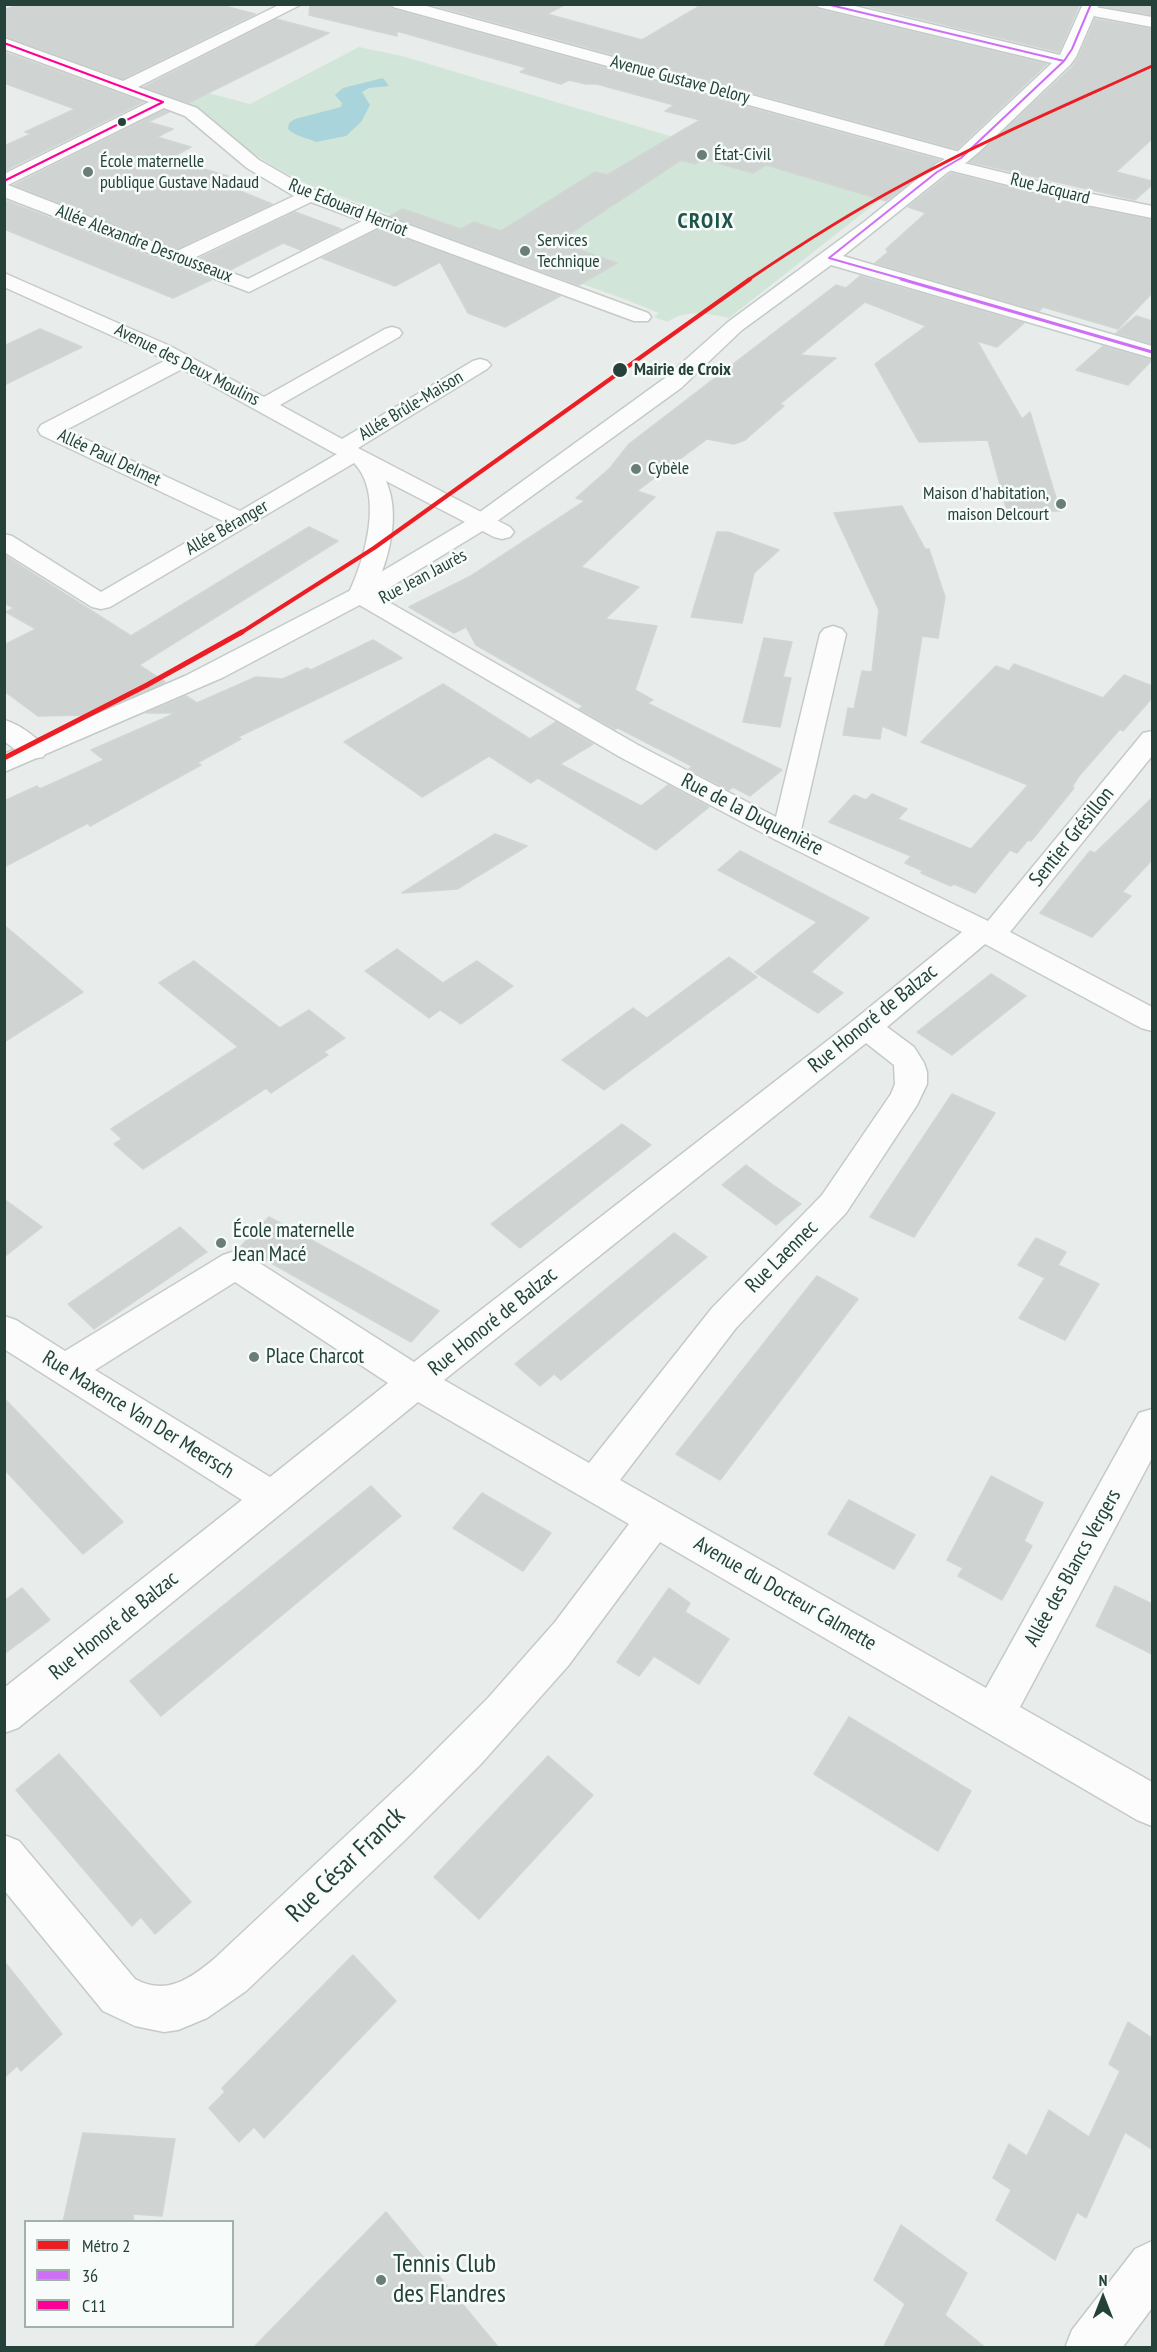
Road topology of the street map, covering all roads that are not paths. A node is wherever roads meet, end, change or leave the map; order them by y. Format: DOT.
graph roads {
  1 [pos="294,4"];
  2 [pos="399,4"];
  3 [pos="824,4"];
  4 [pos="1090,8"];
  5 [pos="1152,22"];
  6 [pos="4,43"];
  7 [pos="1064,61"];
  8 [pos="124,87"];
  9 [pos="163,102"];
  10 [pos="955,163"];
  11 [pos="4,181"];
  12 [pos="4,190"];
  13 [pos="310,195"];
  14 [pos="1152,212"];
  15 [pos="378,220"];
  16 [pos="178,258"];
  17 [pos="837,260"];
  18 [pos="4,279"];
  19 [pos="641,317"];
  20 [pos="392,333"];
  21 [pos="1152,352"];
  22 [pos="183,360"];
  23 [pos="480,365"];
  24 [pos="265,405"];
  25 [pos="354,454"];
  26 [pos="240,520"];
  27 [pos="492,527"];
  28 [pos="4,541"];
  29 [pos="367,599"];
  30 [pos="833,634"];
  31 [pos="4,728"];
  32 [pos="1152,739"];
  33 [pos="34,751"];
  34 [pos="4,764"];
  35 [pos="786,834"];
  36 [pos="987,933"];
  37 [pos="1152,1020"];
  38 [pos="865,1028"];
  39 [pos="4,1330"];
  40 [pos="65,1370"];
  41 [pos="417,1383"];
  42 [pos="1152,1424"];
  43 [pos="594,1485"];
  44 [pos="273,1499"];
  45 [pos="655,1519"];
  46 [pos="4,1714"];
  47 [pos="994,1714"];
  48 [pos="1152,1805"];
  49 [pos="4,1856"];
  50 [pos="1152,2266"];
  51 [pos="1090,2348"];
  1 -- 8 [label="street"];
  2 -- 10 [label="street, Avenue Gustave Delory"];
  3 -- 7 [label="street"];
  4 -- 5 [label="street"];
  4 -- 7 [label="street, Rue Jean Jaurès"];
  6 -- 8 [label="street, Rue Edouard Herriot"];
  7 -- 10 [label="street, Rue Jean Jaurès"];
  8 -- 9 [label="street, Rue Edouard Herriot"];
  9 -- 11 [label="street"];
  9 -- 13 [label="street, Rue Edouard Herriot"];
  10 -- 14 [label="street, Rue Jacquard"];
  10 -- 17 [label="street, Rue Jean Jaurès"];
  12 -- 16 [label="street, Allée Alexandre Desrousseaux"];
  13 -- 15 [label="street, Rue Edouard Herriot"];
  13 -- 16 [label="street"];
  15 -- 16 [label="street, Allée Alexandre Desrousseaux"];
  15 -- 19 [label="street, Rue Edouard Herriot"];
  17 -- 21 [label="street"];
  17 -- 27 [label="street, Rue Jean Jaurès"];
  18 -- 22 [label="street, Avenue des Deux Moulins"];
  20 -- 24 [label="street"];
  22 -- 24 [label="street, Avenue des Deux Moulins"];
  22 -- 26 [label="street, Allée Paul Delmet"];
  23 -- 25 [label="street, Allée Brûle-Maison"];
  24 -- 25 [label="street, Avenue des Deux Moulins"];
  25 -- 26 [label="street, Allée Béranger"];
  25 -- 27 [label="street, Avenue des Deux Moulins"];
  25 -- 29 [label="street"];
  26 -- 28 [label="street, Allée Béranger"];
  27 -- 29 [label="street, Rue Jean Jaurès"];
  29 -- 33 [label="street, Rue Jean Jaurès"];
  29 -- 35 [label="street, Rue de la Duquenière"];
  30 -- 35 [label="street"];
  31 -- 33 [label="street"];
  32 -- 36 [label="street, Sentier Grésillon"];
  33 -- 34 [label="street, Rue Jean Jaurès"];
  35 -- 36 [label="street, Rue de la Duquenière"];
  36 -- 37 [label="street, Rue de la Duquenière"];
  36 -- 38 [label="street, Rue Honoré de Balzac"];
  38 -- 41 [label="street, Rue Honoré de Balzac"];
  38 -- 43 [label="street, Rue Laennec"];
  39 -- 40 [label="street, Rue Maxence Van Der Meersch"];
  40 -- 41 [label="street, Avenue du Docteur Calmette"];
  40 -- 44 [label="street, Rue Maxence Van Der Meersch"];
  41 -- 43 [label="street, Avenue du Docteur Calmette"];
  41 -- 44 [label="street, Rue Honoré de Balzac"];
  42 -- 47 [label="street, Allée des Blancs Vergers"];
  43 -- 45 [label="street, Avenue du Docteur Calmette"];
  44 -- 46 [label="street, Rue Honoré de Balzac"];
  45 -- 47 [label="street, Avenue du Docteur Calmette"];
  45 -- 49 [label="street, Rue César Franck"];
  47 -- 48 [label="street, Avenue du Docteur Calmette"];
  50 -- 51 [label="street"];
}
